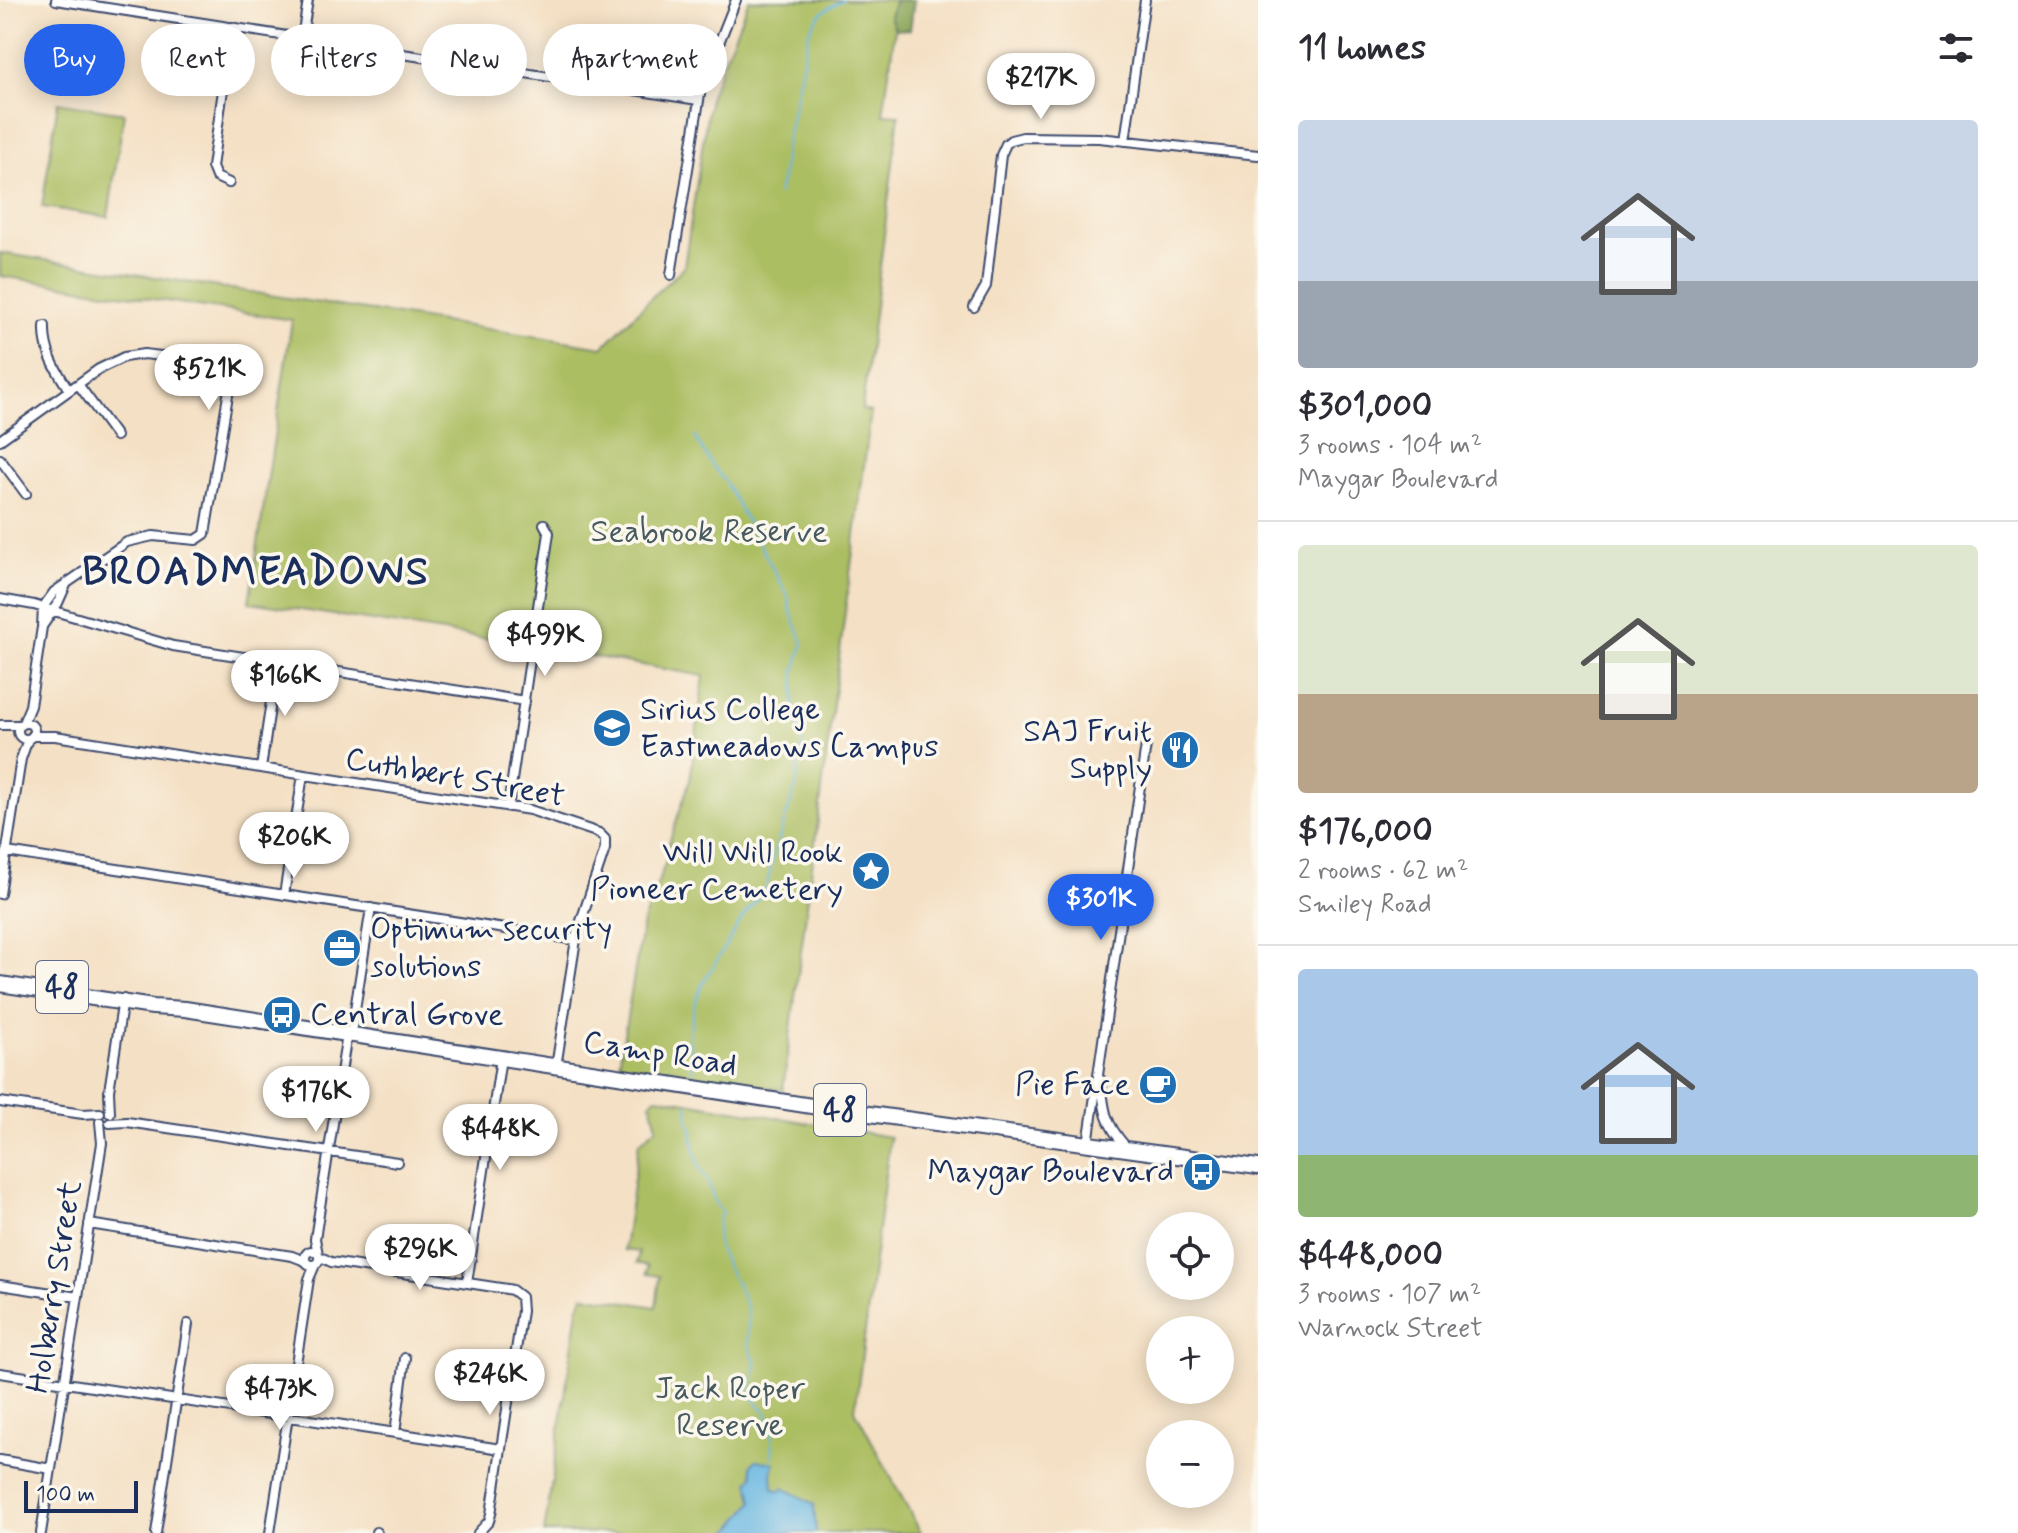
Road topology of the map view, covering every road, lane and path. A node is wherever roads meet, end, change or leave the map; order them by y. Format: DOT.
graph roads {
  1 [pos="56,0"];
  2 [pos="308,0"];
  3 [pos="736,0"];
  4 [pos="1145,0"];
  5 [pos="212,24"];
  6 [pos="304,24"];
  7 [pos="405,54"];
  8 [pos="222,96"];
  9 [pos="698,100"];
  10 [pos="1125,141"];
  11 [pos="1258,155"];
  12 [pos="229,183"];
  13 [pos="671,275"];
  14 [pos="974,307"];
  15 [pos="45,326"];
  16 [pos="78,384"];
  17 [pos="69,390"];
  18 [pos="116,436"];
  19 [pos="0,440"];
  20 [pos="0,459"];
  21 [pos="26,494"];
  22 [pos="544,524"];
  23 [pos="66,584"];
  24 [pos="0,599"];
  25 [pos="43,607"];
  26 [pos="52,610"];
  27 [pos="42,627"];
  28 [pos="277,662"];
  29 [pos="525,701"];
  30 [pos="0,725"];
  31 [pos="26,731"];
  32 [pos="1146,745"];
  33 [pos="261,768"];
  34 [pos="303,775"];
  35 [pos="508,807"];
  36 [pos="7,852"];
  37 [pos="0,894"];
  38 [pos="284,895"];
  39 [pos="371,908"];
  40 [pos="576,940"];
  41 [pos="0,977"];
  42 [pos="0,984"];
  43 [pos="123,1000"];
  44 [pos="349,1034"];
  45 [pos="501,1058"];
  46 [pos="556,1067"];
  47 [pos="1100,1067"];
  48 [pos="0,1102"];
  49 [pos="105,1118"];
  50 [pos="1088,1144"];
  51 [pos="1127,1148"];
  52 [pos="329,1153"];
  53 [pos="397,1162"];
  54 [pos="1258,1167"];
  55 [pos="89,1224"];
  56 [pos="312,1259"];
  57 [pos="467,1283"];
  58 [pos="0,1285"];
  59 [pos="78,1297"];
  60 [pos="188,1324"];
  61 [pos="405,1358"];
  62 [pos="0,1373"];
  63 [pos="65,1383"];
  64 [pos="176,1400"];
  65 [pos="288,1417"];
  66 [pos="395,1433"];
  67 [pos="501,1449"];
  68 [pos="0,1460"];
  69 [pos="51,1469"];
  70 [pos="41,1533"];
  71 [pos="156,1533"];
  72 [pos="270,1533"];
  73 [pos="478,1533"];
  1 -- 5 [label="street"];
  2 -- 6 [label="street"];
  3 -- 9 [label="street"];
  4 -- 10 [label="street"];
  7 -- 9 [label="street"];
  8 -- 12 [label="street"];
  9 -- 13 [label="street"];
  10 -- 11 [label="street"];
  10 -- 14 [label="street"];
  15 -- 17 [label="street"];
  16 -- 17 [label="street"];
  16 -- 18 [label="street"];
  16 -- 23 [label="street"];
  17 -- 19 [label="street"];
  20 -- 21 [label="street"];
  22 -- 29 [label="street"];
  23 -- 25 [label="street"];
  23 -- 26 [label="street"];
  24 -- 25 [label="street"];
  25 -- 26 [label="street"];
  25 -- 27 [label="street"];
  26 -- 27 [label="street"];
  26 -- 28 [label="street"];
  27 -- 31 [label="street"];
  28 -- 29 [label="street"];
  28 -- 33 [label="street"];
  29 -- 35 [label="street"];
  30 -- 31 [label="street, Cuthbert Street"];
  31 -- 33 [label="street, Cuthbert Street"];
  31 -- 36 [label="street"];
  32 -- 47 [label="street"];
  33 -- 34 [label="street, Cuthbert Street"];
  34 -- 35 [label="street, Cuthbert Street"];
  34 -- 38 [label="street"];
  35 -- 40 [label="street, Cuthbert Street"];
  36 -- 37 [label="street"];
  36 -- 38 [label="street"];
  38 -- 39 [label="street"];
  39 -- 40 [label="street"];
  39 -- 44 [label="street"];
  40 -- 46 [label="street"];
  41 -- 43 [label="main road, Camp Road / 48"];
  42 -- 43 [label="main road, Camp Road / 48"];
  43 -- 44 [label="main road, Camp Road / 48"];
  43 -- 49 [label="street, Holberry Street"];
  44 -- 45 [label="main road, Camp Road / 48"];
  44 -- 52 [label="street"];
  45 -- 46 [label="main road, Camp Road / 48"];
  45 -- 57 [label="street"];
  46 -- 50 [label="main road, Camp Road / 48"];
  47 -- 50 [label="street"];
  47 -- 51 [label="street"];
  48 -- 49 [label="street"];
  49 -- 52 [label="street"];
  49 -- 55 [label="street, Holberry Street"];
  50 -- 51 [label="main road, Camp Road / 48"];
  51 -- 54 [label="main road, Camp Road / 48"];
  52 -- 53 [label="street"];
  52 -- 56 [label="street"];
  55 -- 56 [label="street"];
  55 -- 59 [label="street, Holberry Street"];
  56 -- 57 [label="street"];
  56 -- 65 [label="street"];
  57 -- 67 [label="street"];
  58 -- 59 [label="street"];
  59 -- 63 [label="street, Holberry Street"];
  60 -- 64 [label="street"];
  61 -- 66 [label="street"];
  62 -- 63 [label="street"];
  63 -- 64 [label="street"];
  63 -- 69 [label="street, Holberry Street"];
  64 -- 65 [label="street"];
  64 -- 71 [label="street"];
  65 -- 66 [label="street"];
  65 -- 72 [label="street"];
  66 -- 67 [label="street"];
  67 -- 73 [label="street"];
  68 -- 69 [label="street"];
  69 -- 70 [label="street, Holberry Street"];
}
